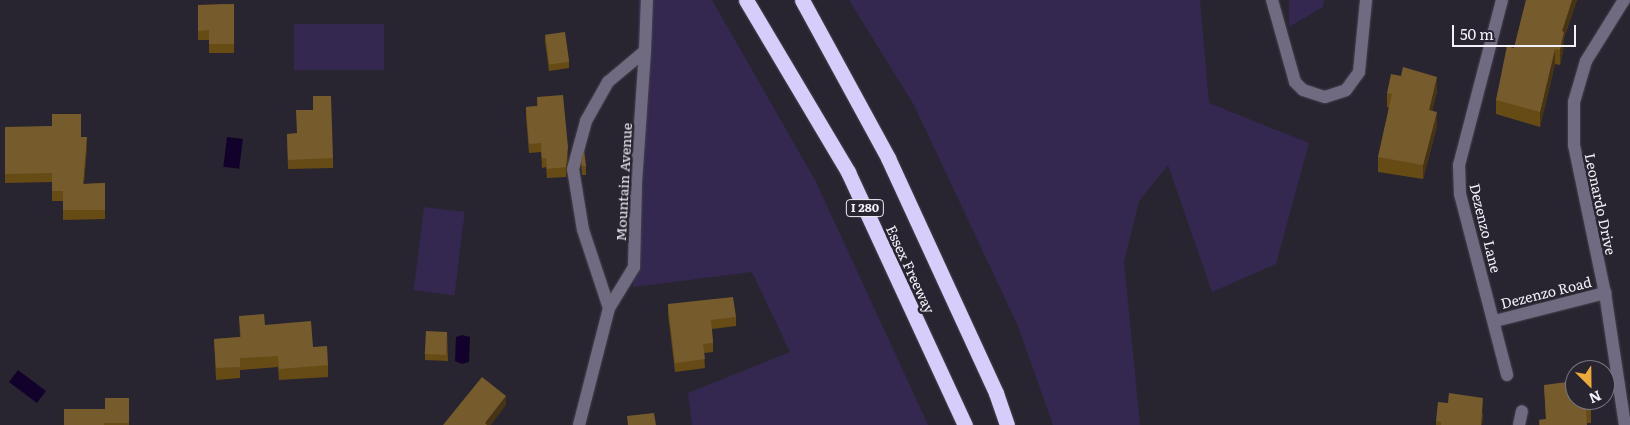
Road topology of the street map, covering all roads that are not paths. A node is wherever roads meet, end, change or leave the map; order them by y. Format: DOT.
graph roads {
  1 [pos="647,0"];
  2 [pos="746,0"];
  3 [pos="802,0"];
  4 [pos="1272,0"];
  5 [pos="1502,0"];
  6 [pos="1624,0"];
  7 [pos="1363,2"];
  8 [pos="645,51"];
  9 [pos="1605,293"];
  10 [pos="609,308"];
  11 [pos="1494,321"];
  12 [pos="1507,375"];
  13 [pos="1522,411"];
  14 [pos="579,425"];
  15 [pos="965,425"];
  16 [pos="1007,425"];
  17 [pos="1520,425"];
  18 [pos="1625,425"];
  1 -- 8 [label="street, Mountain Avenue"];
  2 -- 15 [label="highway, Essex Freeway / I 280"];
  3 -- 16 [label="highway, Essex Freeway / I 280"];
  4 -- 7 [label="street"];
  5 -- 11 [label="street, Dezenzo Lane"];
  6 -- 9 [label="street, Leonardo Drive"];
  8 -- 10 [label="street, Mountain Avenue"];
  8 -- 10 [label="street"];
  9 -- 11 [label="street, Dezenzo Road"];
  9 -- 18 [label="street, Leonardo Drive"];
  10 -- 14 [label="street, Mountain Avenue"];
  11 -- 12 [label="street, Dezenzo Lane"];
  13 -- 17 [label="street"];
}
